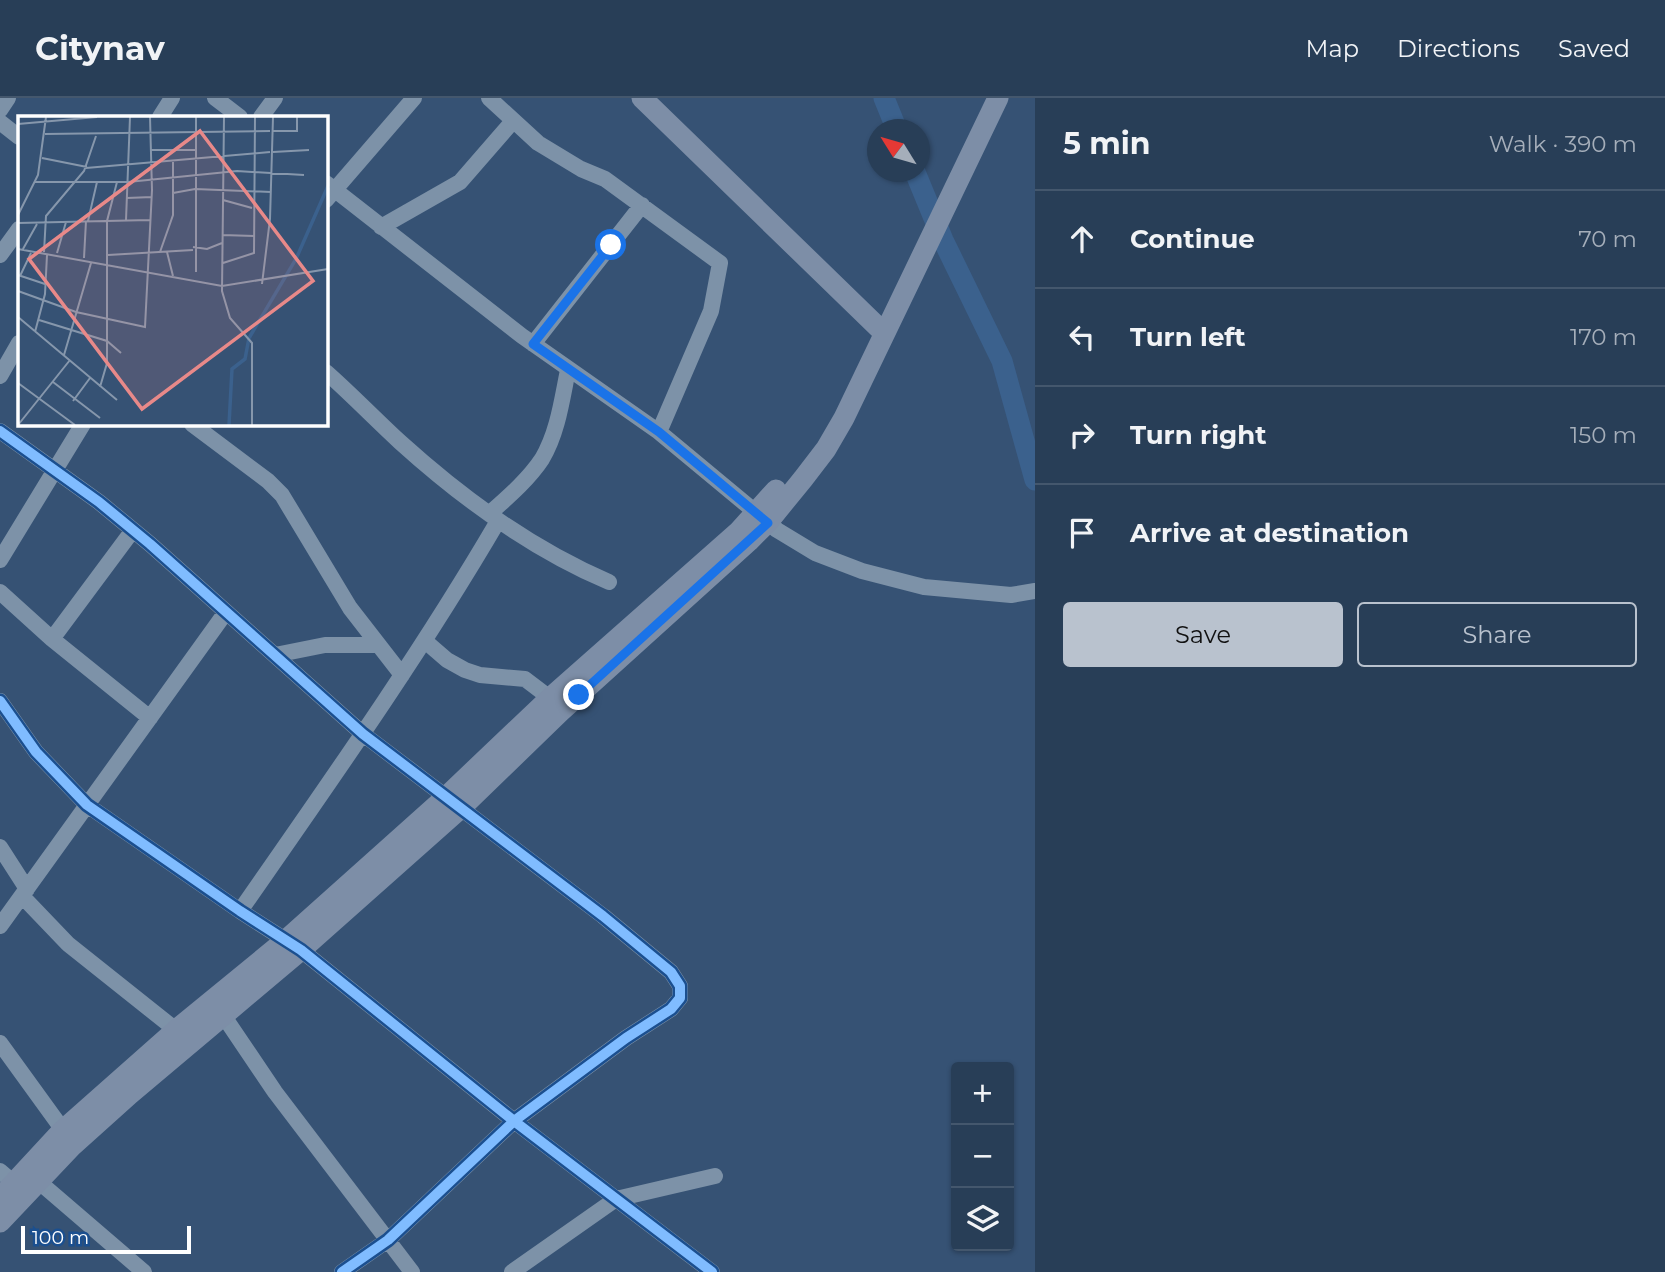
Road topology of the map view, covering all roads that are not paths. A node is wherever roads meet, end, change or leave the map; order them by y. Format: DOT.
graph roads {
  1 [pos="8,98"];
  2 [pos="172,98"];
  3 [pos="215,98"];
  4 [pos="275,98"];
  5 [pos="414,98"];
  6 [pos="489,98"];
  7 [pos="642,98"];
  8 [pos="982,98"];
  9 [pos="998,98"];
  10 [pos="0,110"];
  11 [pos="161,116"];
  12 [pos="239,116"];
  13 [pos="262,116"];
  14 [pos="513,121"];
  15 [pos="0,122"];
  16 [pos="18,136"];
  17 [pos="969,141"];
  18 [pos="328,191"];
  19 [pos="642,205"];
  20 [pos="381,227"];
  21 [pos="18,230"];
  22 [pos="0,255"];
  23 [pos="879,328"];
  24 [pos="533,344"];
  25 [pos="18,345"];
  26 [pos="568,370"];
  27 [pos="327,373"];
  28 [pos="0,376"];
  29 [pos="82,425"];
  30 [pos="193,425"];
  31 [pos="0,431"];
  32 [pos="659,432"];
  33 [pos="55,470"];
  34 [pos="494,518"];
  35 [pos="762,518"];
  36 [pos="133,530"];
  37 [pos="0,560"];
  38 [pos="609,582"];
  39 [pos="0,592"];
  40 [pos="1035,592"];
  41 [pos="226,612"];
  42 [pos="52,639"];
  43 [pos="425,641"];
  44 [pos="379,645"];
  45 [pos="275,655"];
  46 [pos="401,676"];
  47 [pos="550,698"];
  48 [pos="0,701"];
  49 [pos="150,718"];
  50 [pos="363,734"];
  51 [pos="454,802"];
  52 [pos="88,804"];
  53 [pos="0,847"];
  54 [pos="24,892"];
  55 [pos="240,911"];
  56 [pos="0,926"];
  57 [pos="294,945"];
  58 [pos="223,1015"];
  59 [pos="176,1030"];
  60 [pos="0,1044"];
  61 [pos="514,1121"];
  62 [pos="63,1130"];
  63 [pos="715,1176"];
  64 [pos="38,1181"];
  65 [pos="5,1184"];
  66 [pos="616,1199"];
  67 [pos="0,1222"];
  68 [pos="388,1240"];
  69 [pos="144,1272"];
  70 [pos="342,1272"];
  71 [pos="412,1272"];
  72 [pos="512,1272"];
  73 [pos="712,1272"];
  1 -- 10 [label="street"];
  2 -- 11 [label="street"];
  3 -- 12 [label="street"];
  4 -- 13 [label="street"];
  5 -- 18 [label="street"];
  6 -- 14 [label="street"];
  7 -- 23 [label="main road"];
  8 -- 17 [label="main road"];
  9 -- 17 [label="main road"];
  14 -- 19 [label="street"];
  14 -- 20 [label="street"];
  15 -- 16 [label="street"];
  17 -- 23 [label="main road"];
  18 -- 20 [label="street"];
  19 -- 24 [label="street"];
  19 -- 32 [label="street"];
  20 -- 24 [label="street"];
  21 -- 22 [label="street"];
  23 -- 35 [label="main road"];
  24 -- 26 [label="street"];
  25 -- 28 [label="street"];
  26 -- 32 [label="street"];
  26 -- 34 [label="street"];
  27 -- 34 [label="street"];
  29 -- 33 [label="street"];
  30 -- 44 [label="street"];
  31 -- 33 [label="street"];
  32 -- 35 [label="street"];
  33 -- 36 [label="street"];
  33 -- 37 [label="street"];
  34 -- 38 [label="street"];
  34 -- 43 [label="street"];
  35 -- 40 [label="street"];
  35 -- 47 [label="main road"];
  35 -- 51 [label="main road"];
  36 -- 41 [label="street"];
  36 -- 42 [label="street"];
  39 -- 42 [label="street"];
  41 -- 45 [label="street"];
  41 -- 49 [label="street"];
  42 -- 49 [label="street"];
  43 -- 46 [label="street"];
  43 -- 47 [label="street"];
  44 -- 45 [label="street"];
  44 -- 46 [label="street"];
  45 -- 50 [label="street"];
  46 -- 50 [label="street"];
  47 -- 51 [label="main road"];
  48 -- 52 [label="street"];
  49 -- 52 [label="street"];
  50 -- 51 [label="street"];
  50 -- 55 [label="street"];
  51 -- 57 [label="main road"];
  51 -- 61 [label="street"];
  52 -- 54 [label="street"];
  52 -- 55 [label="street"];
  53 -- 54 [label="street"];
  54 -- 56 [label="street"];
  54 -- 59 [label="street"];
  55 -- 57 [label="street"];
  57 -- 58 [label="main road"];
  57 -- 59 [label="main road"];
  57 -- 61 [label="street"];
  58 -- 64 [label="main road"];
  58 -- 68 [label="street"];
  59 -- 62 [label="main road"];
  60 -- 62 [label="street"];
  61 -- 66 [label="street"];
  61 -- 68 [label="street"];
  62 -- 65 [label="main road"];
  63 -- 66 [label="street"];
  64 -- 67 [label="main road"];
  64 -- 69 [label="street"];
  66 -- 72 [label="street"];
  66 -- 73 [label="street"];
  68 -- 70 [label="street"];
  68 -- 71 [label="street"];
}
